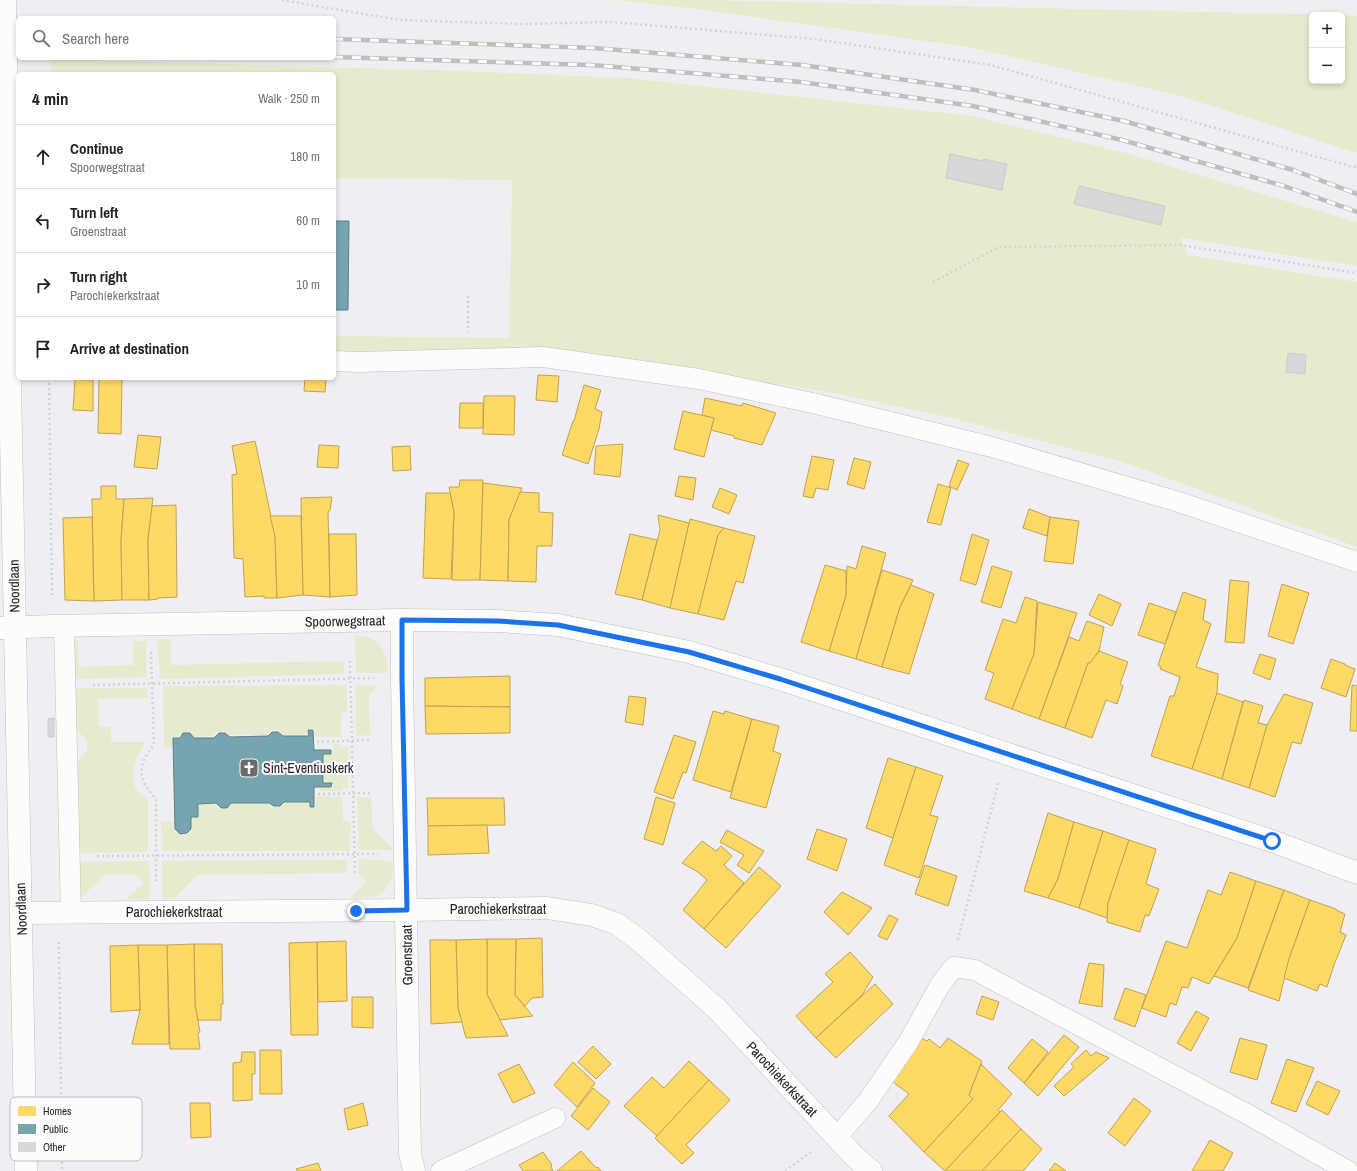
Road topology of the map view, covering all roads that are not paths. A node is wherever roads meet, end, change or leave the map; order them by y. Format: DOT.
graph roads {
  1 [pos="5,0"];
  2 [pos="4,287"];
  3 [pos="336,361"];
  4 [pos="1357,562"];
  5 [pos="402,620"];
  6 [pos="58,626"];
  7 [pos="7,628"];
  8 [pos="1357,874"];
  9 [pos="407,910"];
  10 [pos="22,913"];
  11 [pos="71,913"];
  12 [pos="25,1097"];
  13 [pos="555,1118"];
  14 [pos="837,1137"];
  15 [pos="26,1161"];
  16 [pos="26,1171"];
  17 [pos="414,1171"];
  18 [pos="441,1171"];
  19 [pos="871,1171"];
  20 [pos="1348,1171"];
  1 -- 2 [label="street, Noordlaan, bridge"];
  2 -- 7 [label="street, Noordlaan"];
  3 -- 4 [label="lane"];
  5 -- 6 [label="street, Spoorwegstraat"];
  5 -- 8 [label="street, Spoorwegstraat"];
  5 -- 9 [label="street, Groenstraat"];
  6 -- 7 [label="street, Spoorwegstraat"];
  6 -- 11 [label="lane"];
  7 -- 10 [label="street, Noordlaan"];
  9 -- 11 [label="street, Parochiekerkstraat"];
  9 -- 14 [label="street, Parochiekerkstraat"];
  9 -- 17 [label="street, Groenstraat"];
  10 -- 11 [label="street, Parochiekerkstraat"];
  10 -- 12 [label="street, Noordlaan"];
  13 -- 18 [label="lane"];
  14 -- 19 [label="street, Parochiekerkstraat"];
  14 -- 20 [label="lane"];
  15 -- 16 [label="street, Noordlaan"];
}
